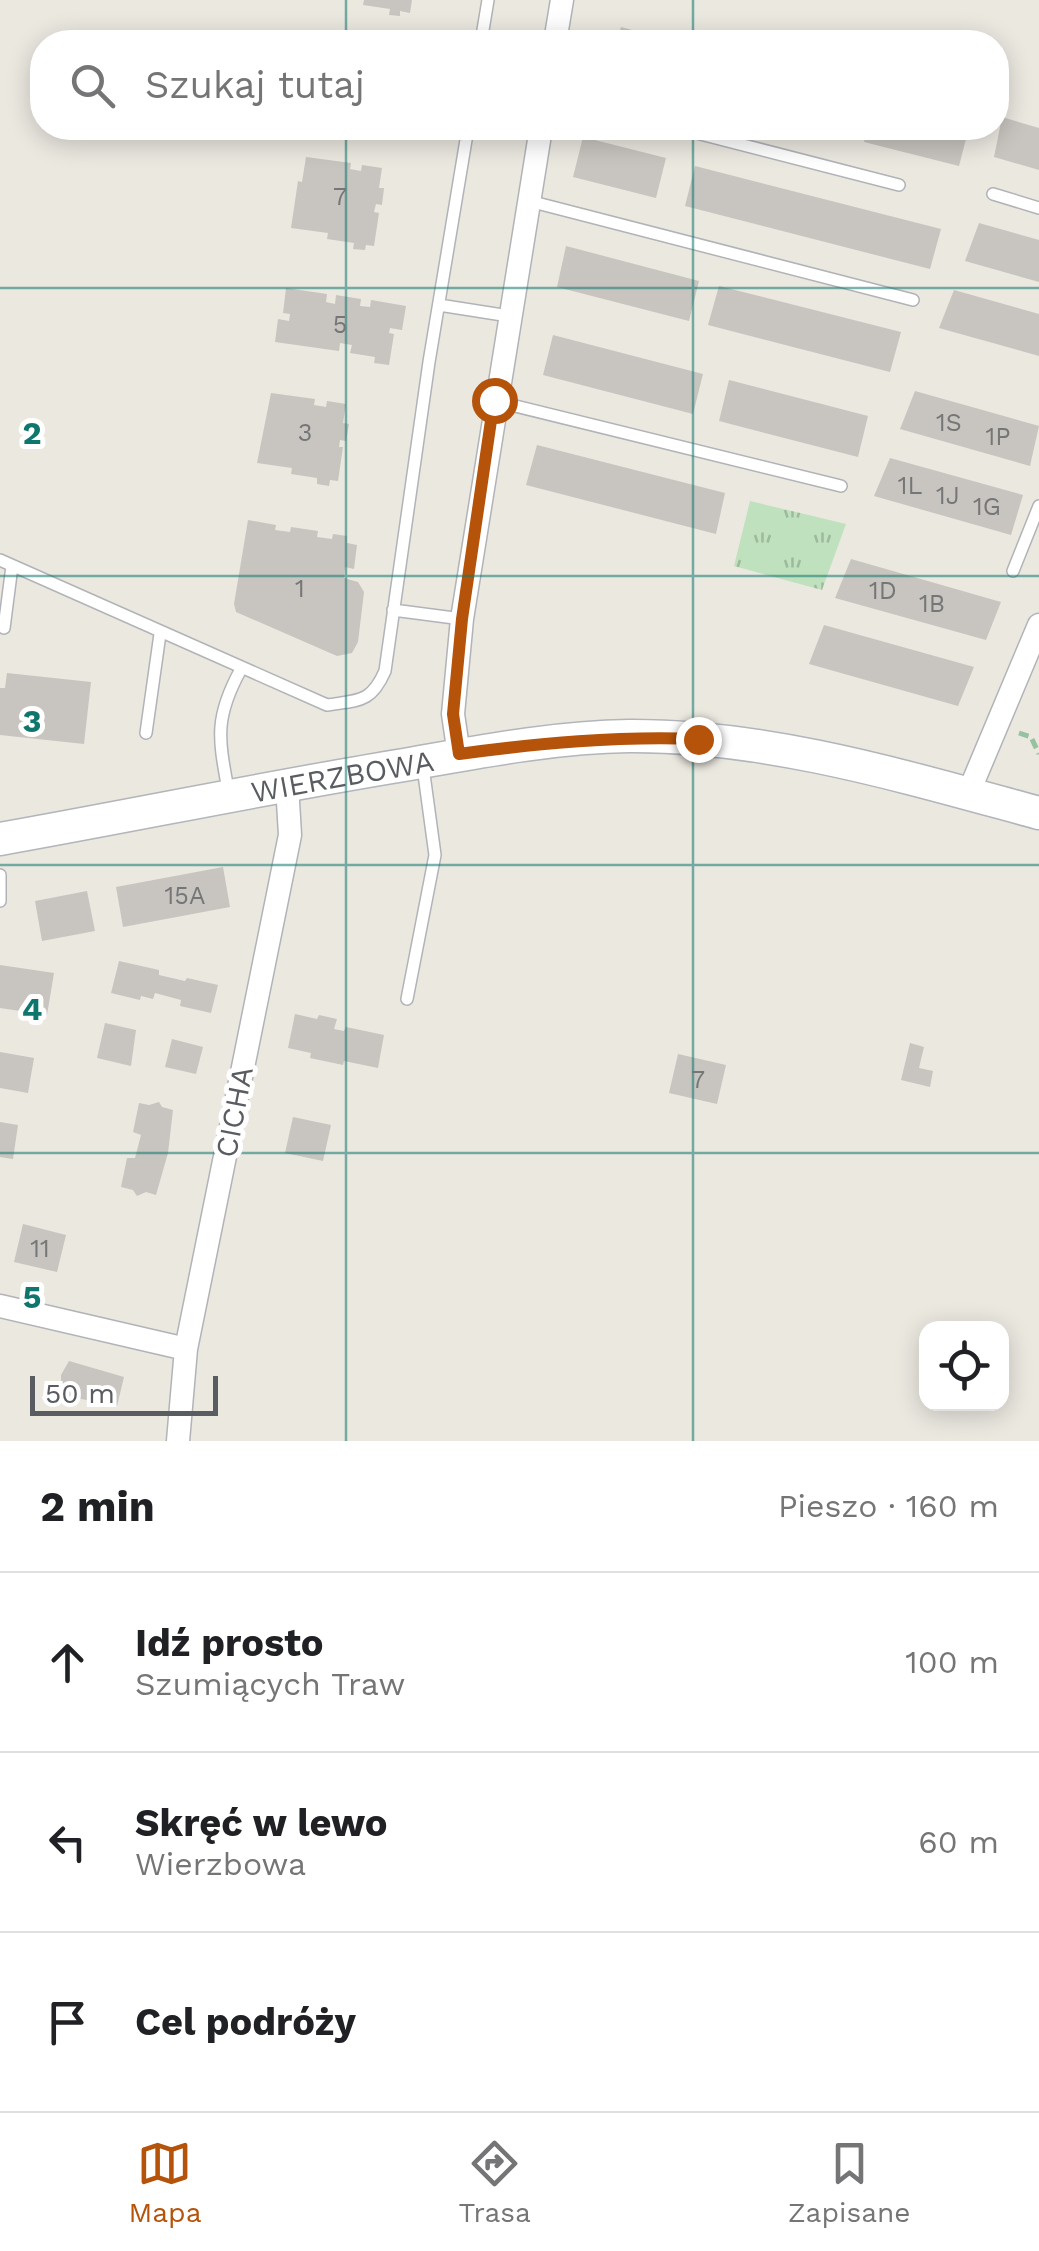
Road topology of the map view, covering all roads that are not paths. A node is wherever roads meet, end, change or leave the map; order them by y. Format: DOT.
graph roads {
  1 [pos="488,0"];
  2 [pos="562,0"];
  3 [pos="483,30"];
  4 [pos="557,30"];
  5 [pos="466,140"];
  6 [pos="539,140"];
  7 [pos="724,140"];
  8 [pos="898,185"];
  9 [pos="993,194"];
  10 [pos="528,201"];
  11 [pos="1039,208"];
  12 [pos="912,300"];
  13 [pos="439,305"];
  14 [pos="508,316"];
  15 [pos="494,400"];
  16 [pos="841,486"];
  17 [pos="1039,506"];
  18 [pos="6,563"];
  19 [pos="1014,570"];
  20 [pos="393,610"];
  21 [pos="462,619"];
  22 [pos="1039,625"];
  23 [pos="4,628"];
  24 [pos="160,634"];
  25 [pos="241,669"];
  26 [pos="146,733"];
  27 [pos="459,754"];
  28 [pos="422,762"];
  29 [pos="287,784"];
  30 [pos="968,794"];
  31 [pos="229,795"];
  32 [pos="1039,813"];
  33 [pos="0,839"];
  34 [pos="0,875"];
  35 [pos="0,901"];
  36 [pos="407,999"];
  37 [pos="0,1306"];
  38 [pos="186,1349"];
  39 [pos="178,1441"];
  1 -- 3 [label="lane"];
  2 -- 4 [label="street"];
  5 -- 13 [label="lane"];
  6 -- 10 [label="street"];
  7 -- 8 [label="lane"];
  9 -- 11 [label="lane"];
  10 -- 12 [label="lane"];
  10 -- 14 [label="street"];
  13 -- 14 [label="lane"];
  13 -- 20 [label="lane"];
  14 -- 15 [label="street"];
  15 -- 16 [label="lane"];
  15 -- 21 [label="street"];
  17 -- 19 [label="lane"];
  18 -- 23 [label="lane"];
  18 -- 24 [label="lane"];
  20 -- 21 [label="lane"];
  20 -- 25 [label="lane"];
  21 -- 27 [label="street"];
  22 -- 30 [label="street"];
  24 -- 25 [label="lane"];
  24 -- 26 [label="lane"];
  25 -- 31 [label="lane"];
  27 -- 28 [label="street, WIERZBOWA"];
  27 -- 30 [label="street, WIERZBOWA"];
  28 -- 29 [label="street, WIERZBOWA"];
  28 -- 36 [label="lane"];
  29 -- 31 [label="street, WIERZBOWA"];
  29 -- 38 [label="street, CICHA"];
  30 -- 32 [label="street, WIERZBOWA"];
  31 -- 33 [label="street, WIERZBOWA"];
  34 -- 35 [label="lane"];
  37 -- 38 [label="street"];
  38 -- 39 [label="street, CICHA"];
}
